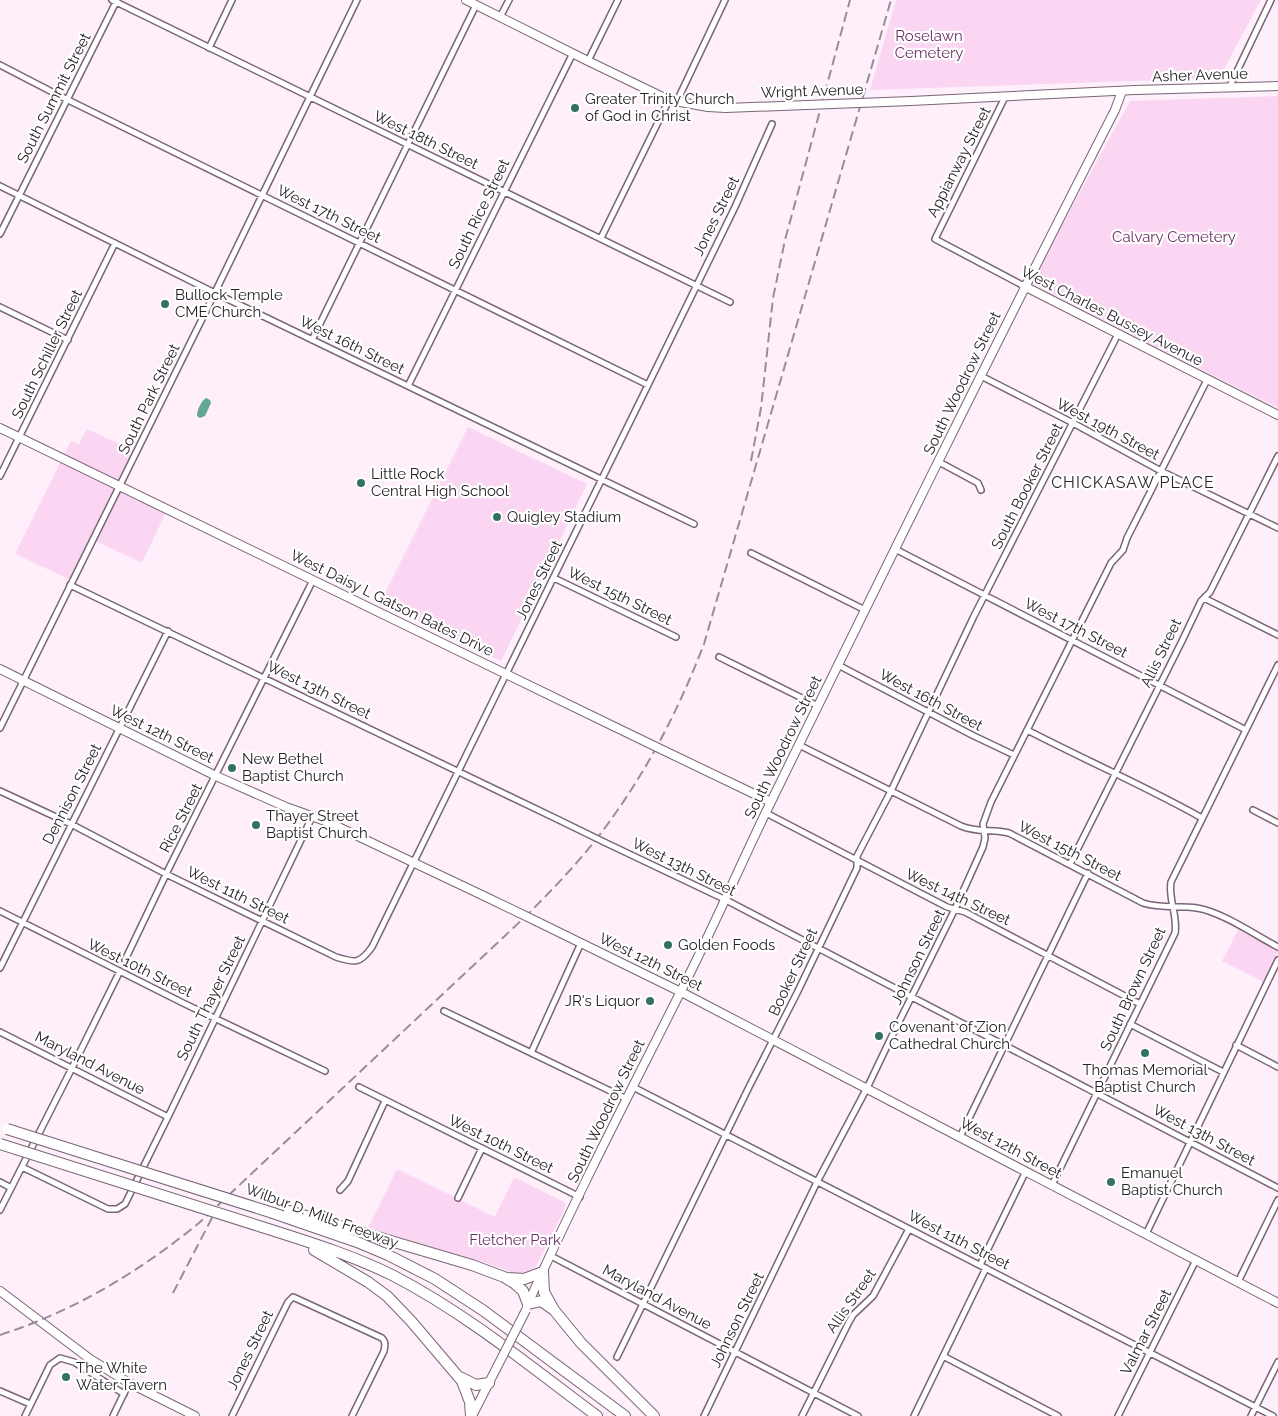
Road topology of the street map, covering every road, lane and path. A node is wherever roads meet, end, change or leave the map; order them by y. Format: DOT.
graph roads {
  1 [pos="232,0"];
  2 [pos="357,0"];
  3 [pos="466,0"];
  4 [pos="509,0"];
  5 [pos="618,0"];
  6 [pos="725,0"];
  7 [pos="1271,0"];
  8 [pos="115,1"];
  9 [pos="476,4"];
  10 [pos="500,17"];
  11 [pos="209,48"];
  12 [pos="573,53"];
  13 [pos="588,62"];
  14 [pos="0,65"];
  15 [pos="1278,86"];
  16 [pos="1229,88"];
  17 [pos="1122,91"];
  18 [pos="1005,97"];
  19 [pos="311,98"];
  20 [pos="68,100"];
  21 [pos="673,101"];
  22 [pos="772,124"];
  23 [pos="407,144"];
  24 [pos="0,186"];
  25 [pos="504,192"];
  26 [pos="262,195"];
  27 [pos="19,196"];
  28 [pos="0,234"];
  29 [pos="601,238"];
  30 [pos="935,239"];
  31 [pos="359,242"];
  32 [pos="114,243"];
  33 [pos="696,285"];
  34 [pos="1024,286"];
  35 [pos="456,290"];
  36 [pos="215,293"];
  37 [pos="730,302"];
  38 [pos="0,308"];
  39 [pos="1118,334"];
  40 [pos="68,340"];
  41 [pos="312,340"];
  42 [pos="981,376"];
  43 [pos="1207,380"];
  44 [pos="648,385"];
  45 [pos="408,386"];
  46 [pos="1278,415"];
  47 [pos="1073,423"];
  48 [pos="0,428"];
  49 [pos="19,438"];
  50 [pos="1278,456"];
  51 [pos="939,462"];
  52 [pos="1161,471"];
  53 [pos="0,476"];
  54 [pos="602,479"];
  55 [pos="120,487"];
  56 [pos="981,490"];
  57 [pos="1248,513"];
  58 [pos="694,524"];
  59 [pos="1278,528"];
  60 [pos="895,549"];
  61 [pos="751,553"];
  62 [pos="554,578"];
  63 [pos="313,580"];
  64 [pos="70,585"];
  65 [pos="985,596"];
  66 [pos="1204,598"];
  67 [pos="865,610"];
  68 [pos="168,631"];
  69 [pos="1278,636"];
  70 [pos="676,637"];
  71 [pos="1073,640"];
  72 [pos="719,657"];
  73 [pos="838,665"];
  74 [pos="1278,665"];
  75 [pos="0,669"];
  76 [pos="507,675"];
  77 [pos="265,678"];
  78 [pos="24,681"];
  79 [pos="1160,686"];
  80 [pos="818,706"];
  81 [pos="928,712"];
  82 [pos="0,728"];
  83 [pos="120,728"];
  84 [pos="1027,730"];
  85 [pos="1246,730"];
  86 [pos="799,745"];
  87 [pos="1014,755"];
  88 [pos="458,771"];
  89 [pos="1114,774"];
  90 [pos="216,776"];
  91 [pos="0,791"];
  92 [pos="891,791"];
  93 [pos="771,802"];
  94 [pos="1253,810"];
  95 [pos="766,814"];
  96 [pos="313,816"];
  97 [pos="1202,818"];
  98 [pos="71,824"];
  99 [pos="1278,824"];
  100 [pos="984,830"];
  101 [pos="414,862"];
  102 [pos="857,862"];
  103 [pos="1070,864"];
  104 [pos="1088,873"];
  105 [pos="166,874"];
  106 [pos="724,899"];
  107 [pos="1173,907"];
  108 [pos="955,910"];
  109 [pos="0,911"];
  110 [pos="262,920"];
  111 [pos="23,922"];
  112 [pos="581,943"];
  113 [pos="1278,947"];
  114 [pos="818,948"];
  115 [pos="1047,956"];
  116 [pos="125,960"];
  117 [pos="1278,960"];
  118 [pos="360,961"];
  119 [pos="0,968"];
  120 [pos="120,971"];
  121 [pos="681,992"];
  122 [pos="912,998"];
  123 [pos="1140,1004"];
  124 [pos="444,1011"];
  125 [pos="215,1018"];
  126 [pos="1130,1024"];
  127 [pos="0,1032"];
  128 [pos="774,1040"];
  129 [pos="1236,1045"];
  130 [pos="1004,1046"];
  131 [pos="531,1053"];
  132 [pos="1278,1067"];
  133 [pos="72,1068"];
  134 [pos="325,1071"];
  135 [pos="1223,1072"];
  136 [pos="358,1087"];
  137 [pos="633,1087"];
  138 [pos="867,1088"];
  139 [pos="1097,1094"];
  140 [pos="627,1099"];
  141 [pos="386,1101"];
  142 [pos="168,1117"];
  143 [pos="3,1128"];
  144 [pos="726,1134"];
  145 [pos="960,1137"];
  146 [pos="1190,1143"];
  147 [pos="0,1144"];
  148 [pos="482,1148"];
  149 [pos="22,1167"];
  150 [pos="1026,1171"];
  151 [pos="0,1182"];
  152 [pos="817,1182"];
  153 [pos="1052,1185"];
  154 [pos="11,1188"];
  155 [pos="1278,1188"];
  156 [pos="340,1190"];
  157 [pos="580,1197"];
  158 [pos="458,1198"];
  159 [pos="1278,1200"];
  160 [pos="0,1210"];
  161 [pos="275,1210"];
  162 [pos="909,1229"];
  163 [pos="285,1234"];
  164 [pos="1146,1234"];
  165 [pos="551,1256"];
  166 [pos="1196,1260"];
  167 [pos="980,1265"];
  168 [pos="986,1268"];
  169 [pos="543,1272"];
  170 [pos="504,1277"];
  171 [pos="1238,1282"];
  172 [pos="0,1291"];
  173 [pos="1278,1303"];
  174 [pos="643,1304"];
  175 [pos="527,1307"];
  176 [pos="554,1310"];
  177 [pos="735,1352"];
  178 [pos="1150,1352"];
  179 [pos="944,1356"];
  180 [pos="617,1357"];
  181 [pos="1278,1362"];
  182 [pos="458,1375"];
  183 [pos="129,1383"];
  184 [pos="489,1383"];
  185 [pos="0,1391"];
  186 [pos="813,1392"];
  187 [pos="124,1394"];
  188 [pos="30,1404"];
  189 [pos="1256,1407"];
  190 [pos="25,1416"];
  191 [pos="113,1416"];
  192 [pos="195,1416"];
  193 [pos="232,1416"];
  194 [pos="352,1416"];
  195 [pos="472,1416"];
  196 [pos="597,1416"];
  197 [pos="626,1416"];
  198 [pos="654,1416"];
  199 [pos="704,1416"];
  200 [pos="802,1416"];
  201 [pos="858,1416"];
  202 [pos="914,1416"];
  203 [pos="1058,1416"];
  204 [pos="1118,1416"];
  205 [pos="1251,1416"];
  206 [pos="1273,1416"];
  1 -- 11 [label="street"];
  2 -- 19 [label="street, South Park Street"];
  3 -- 9 [label="main road, Wright Avenue"];
  4 -- 10 [label="street"];
  5 -- 13 [label="street"];
  6 -- 21 [label="street"];
  7 -- 16 [label="street"];
  8 -- 11 [label="street, West 18th Street"];
  8 -- 20 [label="street, South Summit Street"];
  9 -- 10 [label="main road, Wright Avenue"];
  9 -- 23 [label="street"];
  10 -- 12 [label="main road, Wright Avenue"];
  11 -- 19 [label="street, West 18th Street"];
  12 -- 13 [label="main road, Wright Avenue"];
  12 -- 25 [label="street, South Rice Street"];
  13 -- 21 [label="main road, Wright Avenue"];
  14 -- 20 [label="street, West 17th Street"];
  15 -- 16 [label="main road, Asher Avenue"];
  16 -- 17 [label="main road, Asher Avenue"];
  17 -- 18 [label="main road, Wright Avenue"];
  17 -- 34 [label="main road, South Woodrow Street"];
  18 -- 21 [label="main road, Wright Avenue, bridge"];
  18 -- 30 [label="street, Appianway Street"];
  19 -- 23 [label="street, West 18th Street"];
  19 -- 26 [label="street, South Park Street"];
  20 -- 26 [label="street, West 17th Street"];
  20 -- 27 [label="street, South Summit Street"];
  21 -- 29 [label="street"];
  22 -- 33 [label="street, Jones Street"];
  23 -- 25 [label="street, West 18th Street"];
  23 -- 31 [label="street"];
  24 -- 27 [label="street, West 16th Street"];
  25 -- 29 [label="street, West 18th Street"];
  25 -- 35 [label="street, South Rice Street"];
  26 -- 31 [label="street, West 17th Street"];
  26 -- 36 [label="street, South Park Street"];
  27 -- 28 [label="street, South Summit Street"];
  27 -- 32 [label="street, West 16th Street"];
  29 -- 33 [label="street, West 18th Street"];
  30 -- 34 [label="street, West Charles Bussey Avenue"];
  31 -- 35 [label="street, West 17th Street"];
  31 -- 41 [label="street"];
  32 -- 36 [label="street, West 16th Street"];
  32 -- 40 [label="street, South Schiller Street"];
  33 -- 37 [label="street, West 18th Street"];
  33 -- 44 [label="street, Jones Street"];
  34 -- 39 [label="main road, West Charles Bussey Avenue"];
  34 -- 42 [label="main road, South Woodrow Street"];
  35 -- 44 [label="street, West 17th Street"];
  35 -- 45 [label="street, South Rice Street"];
  36 -- 41 [label="street, West 16th Street"];
  36 -- 55 [label="street, South Park Street"];
  38 -- 40 [label="street"];
  39 -- 43 [label="main road, West Charles Bussey Avenue"];
  39 -- 47 [label="street, South Booker Street"];
  40 -- 49 [label="street, South Schiller Street"];
  41 -- 45 [label="street, West 16th Street"];
  42 -- 47 [label="street, West 19th Street"];
  42 -- 51 [label="main road, South Woodrow Street"];
  43 -- 46 [label="main road, West Charles Bussey Avenue"];
  43 -- 52 [label="street, Johnson Street"];
  44 -- 54 [label="street, Jones Street"];
  45 -- 54 [label="street, West 16th Street"];
  47 -- 52 [label="street, West 19th Street"];
  47 -- 65 [label="street, South Booker Street"];
  48 -- 49 [label="main road, West Daisy L Gatson Bates Drive"];
  49 -- 53 [label="street, South Schiller Street"];
  49 -- 55 [label="main road, West Daisy L Gatson Bates Drive"];
  50 -- 57 [label="street, Allis Street"];
  51 -- 56 [label="street"];
  51 -- 60 [label="main road, South Woodrow Street"];
  52 -- 57 [label="street, West 19th Street"];
  52 -- 71 [label="street, Johnson Street"];
  54 -- 58 [label="street, West 16th Street"];
  54 -- 62 [label="street, Jones Street"];
  55 -- 63 [label="main road, West Daisy L Gatson Bates Drive"];
  55 -- 64 [label="street, South Park Street"];
  57 -- 59 [label="street, West 19th Street"];
  57 -- 66 [label="street, Allis Street"];
  60 -- 65 [label="street, West 17th Street"];
  60 -- 67 [label="main road, South Woodrow Street"];
  61 -- 67 [label="street"];
  62 -- 70 [label="street, West 15th Street"];
  62 -- 76 [label="street, Jones Street"];
  63 -- 76 [label="main road, West Daisy L Gatson Bates Drive"];
  63 -- 77 [label="street, Rice Street"];
  64 -- 68 [label="street, West 13th Street"];
  64 -- 78 [label="street, South Park Street"];
  65 -- 71 [label="street, West 17th Street"];
  65 -- 81 [label="street, Booker Street"];
  66 -- 69 [label="street"];
  66 -- 79 [label="street, Allis Street"];
  67 -- 73 [label="main road, South Woodrow Street"];
  68 -- 77 [label="street, West 13th Street"];
  68 -- 83 [label="street, Dennison Street"];
  71 -- 79 [label="street, West 17th Street"];
  71 -- 84 [label="street, Johnson Street"];
  72 -- 80 [label="street"];
  73 -- 80 [label="main road, South Woodrow Street"];
  73 -- 81 [label="street, West 16th Street"];
  74 -- 85 [label="street, South Brown Street"];
  75 -- 78 [label="main road, West 12th Street"];
  76 -- 88 [label="street, Jones Street"];
  76 -- 93 [label="main road, West Daisy L Gatson Bates Drive, bridge"];
  77 -- 88 [label="street, West 13th Street"];
  77 -- 90 [label="street, Rice Street"];
  78 -- 82 [label="street, South Park Street"];
  78 -- 83 [label="main road, West 12th Street"];
  79 -- 85 [label="street, West 17th Street"];
  79 -- 89 [label="street, Allis Street"];
  80 -- 86 [label="main road, South Woodrow Street"];
  81 -- 87 [label="street, West 16th Street"];
  81 -- 92 [label="street, Booker Street"];
  83 -- 90 [label="main road, West 12th Street"];
  83 -- 98 [label="street, Dennison Street"];
  84 -- 87 [label="street, Johnson Street"];
  84 -- 89 [label="street"];
  85 -- 97 [label="street, South Brown Street"];
  86 -- 92 [label="street, West 15th Street"];
  86 -- 93 [label="main road, South Woodrow Street"];
  87 -- 100 [label="street, Johnson Street"];
  88 -- 101 [label="street, Jones Street"];
  88 -- 106 [label="street, West 13th Street, bridge"];
  89 -- 97 [label="street"];
  89 -- 103 [label="street, Allis Street"];
  90 -- 96 [label="main road, West 12th Street"];
  90 -- 105 [label="street, Rice Street"];
  91 -- 98 [label="street, West 11th Street"];
  92 -- 100 [label="street, West 15th Street"];
  92 -- 102 [label="street, Booker Street"];
  93 -- 95 [label="main road, South Woodrow Street"];
  94 -- 99 [label="street"];
  95 -- 102 [label="street, West 14th Street"];
  95 -- 106 [label="main road, South Woodrow Street"];
  96 -- 101 [label="main road, West 12th Street"];
  96 -- 110 [label="street, South Thayer Street"];
  97 -- 107 [label="street, South Brown Street"];
  98 -- 105 [label="street, West 11th Street"];
  98 -- 111 [label="street, Dennison Street"];
  100 -- 103 [label="street, West 15th Street"];
  100 -- 108 [label="street, Johnson Street"];
  101 -- 112 [label="main road, West 12th Street, bridge"];
  101 -- 118 [label="street, Jones Street"];
  102 -- 108 [label="street, West 14th Street"];
  102 -- 114 [label="street, Booker Street"];
  103 -- 104 [label="street, West 15th Street"];
  104 -- 107 [label="street, West 15th Street"];
  104 -- 115 [label="street"];
  105 -- 110 [label="street, West 11th Street"];
  105 -- 116 [label="street, Rice Street"];
  106 -- 114 [label="street, West 13th Street"];
  106 -- 121 [label="main road, South Woodrow Street"];
  107 -- 113 [label="street, West 15th Street"];
  107 -- 123 [label="street, South Brown Street"];
  108 -- 115 [label="street, West 14th Street"];
  108 -- 122 [label="street, Johnson Street"];
  109 -- 111 [label="street, West 10th Street"];
  110 -- 118 [label="street, West 11th Street"];
  110 -- 125 [label="street, South Thayer Street"];
  111 -- 119 [label="street, Dennison Street"];
  111 -- 120 [label="street, West 10th Street"];
  112 -- 121 [label="main road, West 12th Street"];
  112 -- 131 [label="street"];
  114 -- 122 [label="street, West 13th Street"];
  114 -- 128 [label="street, Booker Street"];
  115 -- 123 [label="street, West 14th Street"];
  115 -- 130 [label="street"];
  117 -- 129 [label="street"];
  120 -- 125 [label="street, West 10th Street"];
  120 -- 133 [label="street"];
  121 -- 128 [label="main road, West 12th Street"];
  121 -- 137 [label="main road, South Woodrow Street"];
  122 -- 130 [label="street, West 13th Street"];
  122 -- 138 [label="street, Johnson Street"];
  123 -- 126 [label="street, South Brown Street"];
  124 -- 131 [label="street"];
  125 -- 134 [label="street, West 10th Street"];
  125 -- 142 [label="street, South Thayer Street"];
  126 -- 135 [label="street"];
  126 -- 139 [label="street, South Brown Street"];
  127 -- 133 [label="street, Maryland Avenue"];
  128 -- 138 [label="main road, West 12th Street"];
  128 -- 144 [label="street, Booker Street"];
  129 -- 132 [label="street"];
  129 -- 135 [label="street"];
  130 -- 139 [label="street, West 13th Street"];
  130 -- 145 [label="street"];
  131 -- 140 [label="street"];
  133 -- 142 [label="street, Maryland Avenue"];
  133 -- 149 [label="street"];
  135 -- 146 [label="street"];
  136 -- 141 [label="street, West 10th Street"];
  137 -- 140 [label="main road, South Woodrow Street"];
  137 -- 144 [label="street, West 11th Street"];
  138 -- 145 [label="main road, West 12th Street"];
  138 -- 152 [label="street, Johnson Street"];
  139 -- 146 [label="street, West 13th Street"];
  139 -- 153 [label="street, South Brown Street"];
  140 -- 157 [label="main road, South Woodrow Street"];
  141 -- 148 [label="street, West 10th Street"];
  141 -- 156 [label="street"];
  142 -- 149 [label="street, South Thayer Street"];
  143 -- 161 [label="highway, Wilbur D. Mills Freeway, bridge"];
  144 -- 152 [label="street, West 11th Street"];
  144 -- 174 [label="street, Booker Street"];
  145 -- 150 [label="main road, West 12th Street"];
  146 -- 155 [label="street, West 13th Street"];
  146 -- 164 [label="street"];
  147 -- 163 [label="highway, Wilbur D. Mills Freeway, bridge"];
  148 -- 157 [label="street, West 10th Street"];
  148 -- 158 [label="street"];
  149 -- 154 [label="street"];
  150 -- 153 [label="main road, West 12th Street"];
  150 -- 167 [label="street"];
  151 -- 154 [label="street"];
  152 -- 162 [label="street, West 11th Street"];
  152 -- 177 [label="street, Johnson Street"];
  153 -- 164 [label="main road, West 12th Street"];
  154 -- 160 [label="street"];
  157 -- 165 [label="main road, South Woodrow Street"];
  159 -- 171 [label="street"];
  161 -- 170 [label="highway"];
  161 -- 197 [label="highway, Wilbur D. Mills Freeway"];
  162 -- 167 [label="street, West 11th Street"];
  162 -- 186 [label="street, Allis Street"];
  163 -- 182 [label="highway"];
  163 -- 196 [label="highway, Wilbur D. Mills Freeway"];
  164 -- 166 [label="main road, West 12th Street"];
  165 -- 169 [label="main road, South Woodrow Street"];
  165 -- 174 [label="street, Maryland Avenue"];
  166 -- 171 [label="main road, West 12th Street"];
  166 -- 178 [label="street, Valmar Street"];
  167 -- 168 [label="street, West 11th Street"];
  168 -- 178 [label="street, West 11th Street"];
  168 -- 179 [label="street"];
  169 -- 170 [label="highway"];
  169 -- 175 [label="main road, South Woodrow Street"];
  169 -- 176 [label="highway"];
  170 -- 175 [label="highway"];
  171 -- 173 [label="main road, West 12th Street"];
  172 -- 183 [label="main road"];
  174 -- 177 [label="street, Maryland Avenue"];
  174 -- 180 [label="street, Booker Street"];
  175 -- 176 [label="highway"];
  175 -- 184 [label="main road, South Woodrow Street, bridge"];
  176 -- 198 [label="highway"];
  177 -- 186 [label="street, Maryland Avenue"];
  177 -- 199 [label="street, Johnson Street"];
  178 -- 189 [label="street, West 11th Street"];
  178 -- 204 [label="street, Valmar Street"];
  179 -- 202 [label="street"];
  179 -- 203 [label="street"];
  181 -- 189 [label="street"];
  182 -- 184 [label="highway"];
  182 -- 195 [label="highway"];
  183 -- 187 [label="street"];
  183 -- 192 [label="main road"];
  184 -- 195 [label="main road, South Woodrow Street"];
  185 -- 188 [label="street"];
  186 -- 200 [label="street, Allis Street"];
  186 -- 201 [label="street, Maryland Avenue"];
  187 -- 188 [label="street"];
  187 -- 191 [label="street"];
  188 -- 190 [label="street"];
  189 -- 205 [label="street"];
  189 -- 206 [label="street, West 11th Street"];
  193 -- 194 [label="street, Jones Street"];
}
